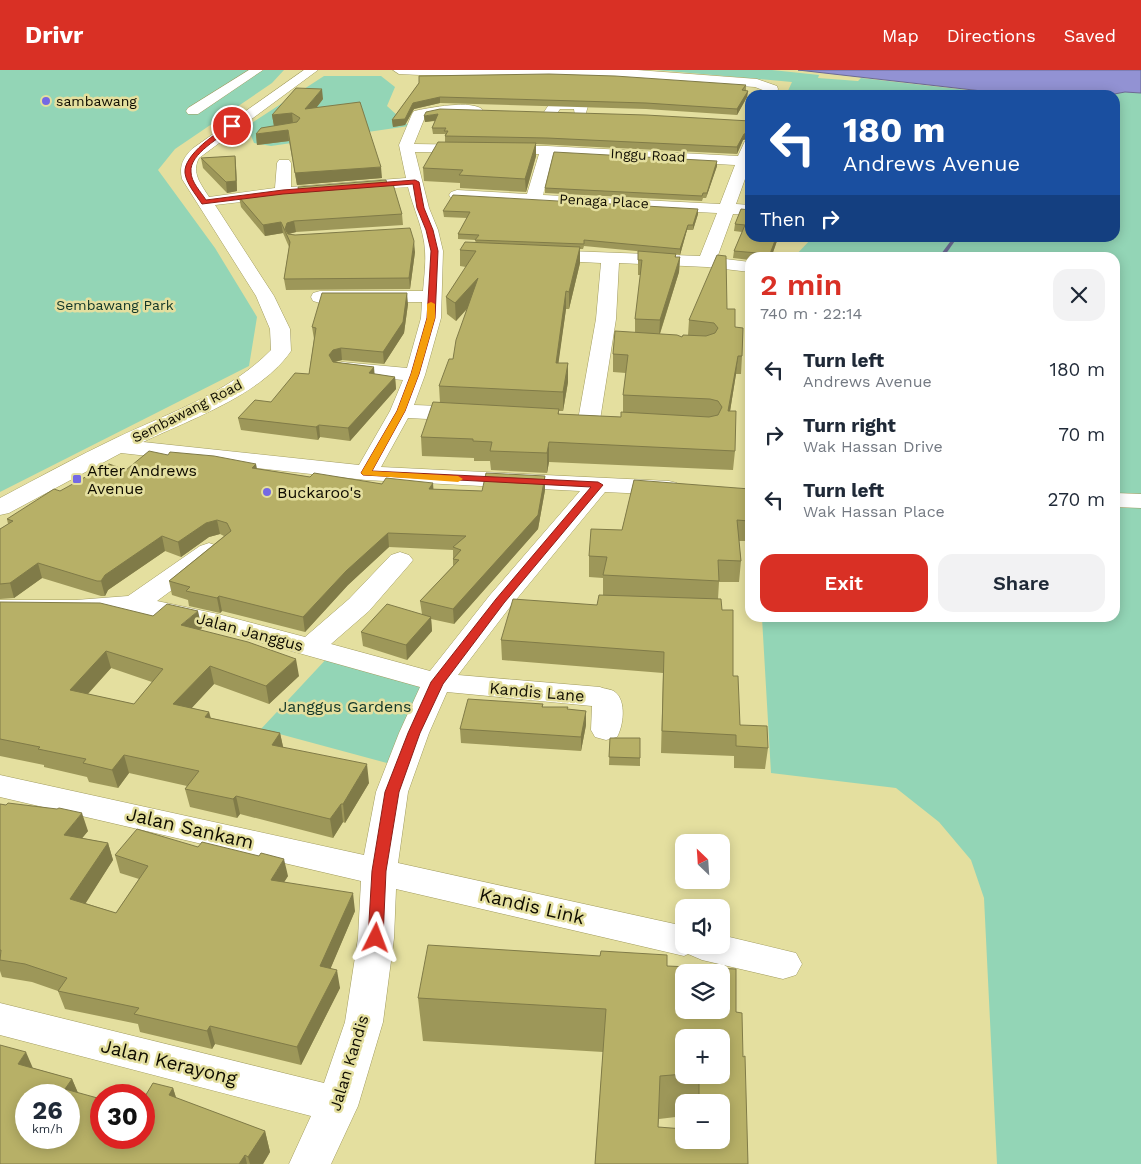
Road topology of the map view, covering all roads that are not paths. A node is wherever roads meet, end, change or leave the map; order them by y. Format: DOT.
graph roads {
  1 [pos="257,70"];
  2 [pos="312,70"];
  3 [pos="400,70"];
  4 [pos="765,90"];
  5 [pos="488,110"];
  6 [pos="225,112"];
  7 [pos="535,112"];
  8 [pos="584,113"];
  9 [pos="247,136"];
  10 [pos="212,141"];
  11 [pos="407,148"];
  12 [pos="547,150"];
  13 [pos="745,161"];
  14 [pos="284,164"];
  15 [pos="745,165"];
  16 [pos="415,182"];
  17 [pos="283,192"];
  18 [pos="458,195"];
  19 [pos="534,197"];
  20 [pos="204,202"];
  21 [pos="726,208"];
  22 [pos="745,210"];
  23 [pos="430,230"];
  24 [pos="410,231"];
  25 [pos="526,254"];
  26 [pos="610,257"];
  27 [pos="707,262"];
  28 [pos="745,266"];
  29 [pos="431,296"];
  30 [pos="320,297"];
  31 [pos="342,368"];
  32 [pos="415,374"];
  33 [pos="401,411"];
  34 [pos="488,415"];
  35 [pos="566,419"];
  36 [pos="589,420"];
  37 [pos="612,421"];
  38 [pos="117,446"];
  39 [pos="366,473"];
  40 [pos="598,485"];
  41 [pos="693,489"];
  42 [pos="1120,500"];
  43 [pos="1141,501"];
  44 [pos="0,508"];
  45 [pos="219,544"];
  46 [pos="400,560"];
  47 [pos="500,601"];
  48 [pos="531,603"];
  49 [pos="135,604"];
  50 [pos="0,608"];
  51 [pos="311,647"];
  52 [pos="437,682"];
  53 [pos="606,730"];
  54 [pos="0,786"];
  55 [pos="379,871"];
  56 [pos="675,939"];
  57 [pos="730,951"];
  58 [pos="784,964"];
  59 [pos="0,1019"];
  60 [pos="337,1106"];
  61 [pos="310,1164"];
  1 -- 6 [label="street"];
  2 -- 6 [label="street, Sembawang Road"];
  3 -- 4 [label="street"];
  5 -- 11 [label="street"];
  6 -- 10 [label="street, Sembawang Road"];
  7 -- 8 [label="street"];
  9 -- 10 [label="street"];
  10 -- 20 [label="street, Sembawang Road"];
  11 -- 12 [label="street, Inggu Road"];
  11 -- 16 [label="street"];
  12 -- 13 [label="street, Inggu Road"];
  12 -- 19 [label="street"];
  14 -- 17 [label="street"];
  15 -- 21 [label="street"];
  16 -- 17 [label="street"];
  16 -- 23 [label="street"];
  17 -- 20 [label="street"];
  18 -- 19 [label="street, Penaga Place"];
  19 -- 21 [label="street, Penaga Place"];
  20 -- 38 [label="street, Sembawang Road"];
  21 -- 22 [label="street, Penaga Place"];
  21 -- 27 [label="street"];
  23 -- 24 [label="street"];
  23 -- 29 [label="street"];
  25 -- 26 [label="street"];
  26 -- 27 [label="street"];
  26 -- 36 [label="street"];
  27 -- 28 [label="street"];
  29 -- 30 [label="street"];
  29 -- 32 [label="street"];
  31 -- 32 [label="street"];
  32 -- 33 [label="street"];
  33 -- 34 [label="street"];
  33 -- 39 [label="street"];
  35 -- 36 [label="street"];
  36 -- 37 [label="street"];
  38 -- 39 [label="street"];
  38 -- 44 [label="street, Sembawang Road"];
  39 -- 40 [label="street"];
  40 -- 41 [label="street"];
  40 -- 47 [label="street, Jalan Kandis"];
  42 -- 43 [label="street"];
  45 -- 49 [label="street"];
  46 -- 51 [label="street"];
  47 -- 48 [label="street"];
  47 -- 52 [label="street, Jalan Kandis"];
  49 -- 50 [label="street, Jalan Janggus"];
  49 -- 51 [label="street, Jalan Janggus"];
  51 -- 52 [label="street, Jalan Janggus"];
  52 -- 53 [label="street, Kandis Lane"];
  52 -- 55 [label="street, Jalan Kandis"];
  54 -- 55 [label="street, Jalan Sankam"];
  55 -- 56 [label="street, Kandis Link"];
  55 -- 60 [label="street, Jalan Kandis"];
  57 -- 58 [label="street"];
  59 -- 60 [label="street, Jalan Kerayong"];
  60 -- 61 [label="street, Jalan Kandis"];
}
